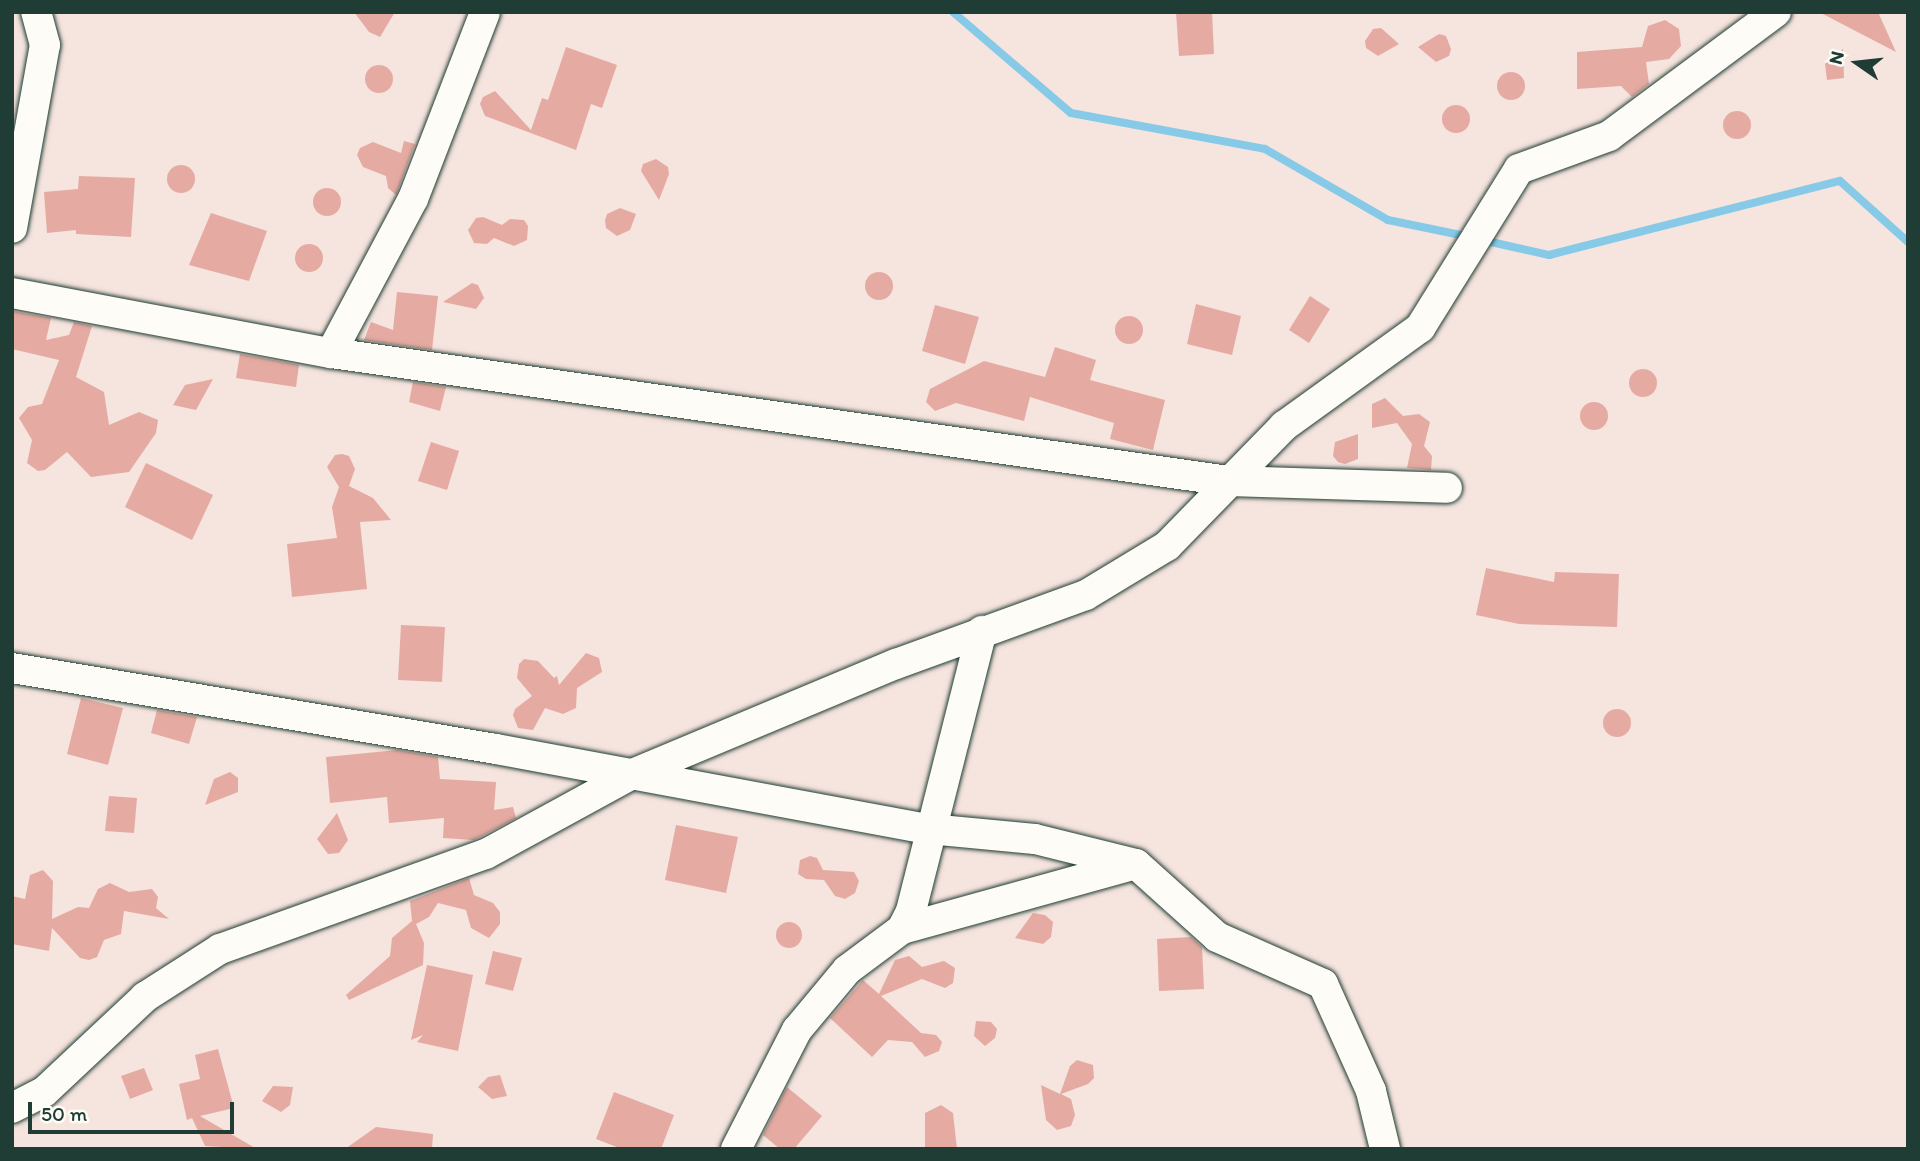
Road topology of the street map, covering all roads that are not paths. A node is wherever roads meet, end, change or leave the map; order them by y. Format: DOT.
graph roads {
  1 [pos="36,12"];
  2 [pos="485,12"];
  3 [pos="1776,12"];
  4 [pos="12,228"];
  5 [pos="12,293"];
  6 [pos="331,353"];
  7 [pos="1228,481"];
  8 [pos="1447,488"];
  9 [pos="982,631"];
  10 [pos="12,668"];
  11 [pos="630,775"];
  12 [pos="929,829"];
  13 [pos="1136,864"];
  14 [pos="902,929"];
  15 [pos="12,1108"];
  16 [pos="736,1149"];
  17 [pos="1385,1149"];
  1 -- 4 [label="street"];
  2 -- 6 [label="street"];
  3 -- 7 [label="street"];
  5 -- 6 [label="street"];
  6 -- 7 [label="street"];
  7 -- 8 [label="street"];
  7 -- 9 [label="street"];
  9 -- 11 [label="street"];
  9 -- 12 [label="street"];
  10 -- 11 [label="street"];
  11 -- 12 [label="street"];
  11 -- 15 [label="street"];
  12 -- 13 [label="street"];
  12 -- 14 [label="street"];
  13 -- 14 [label="street"];
  13 -- 17 [label="street"];
  14 -- 16 [label="street"];
}
